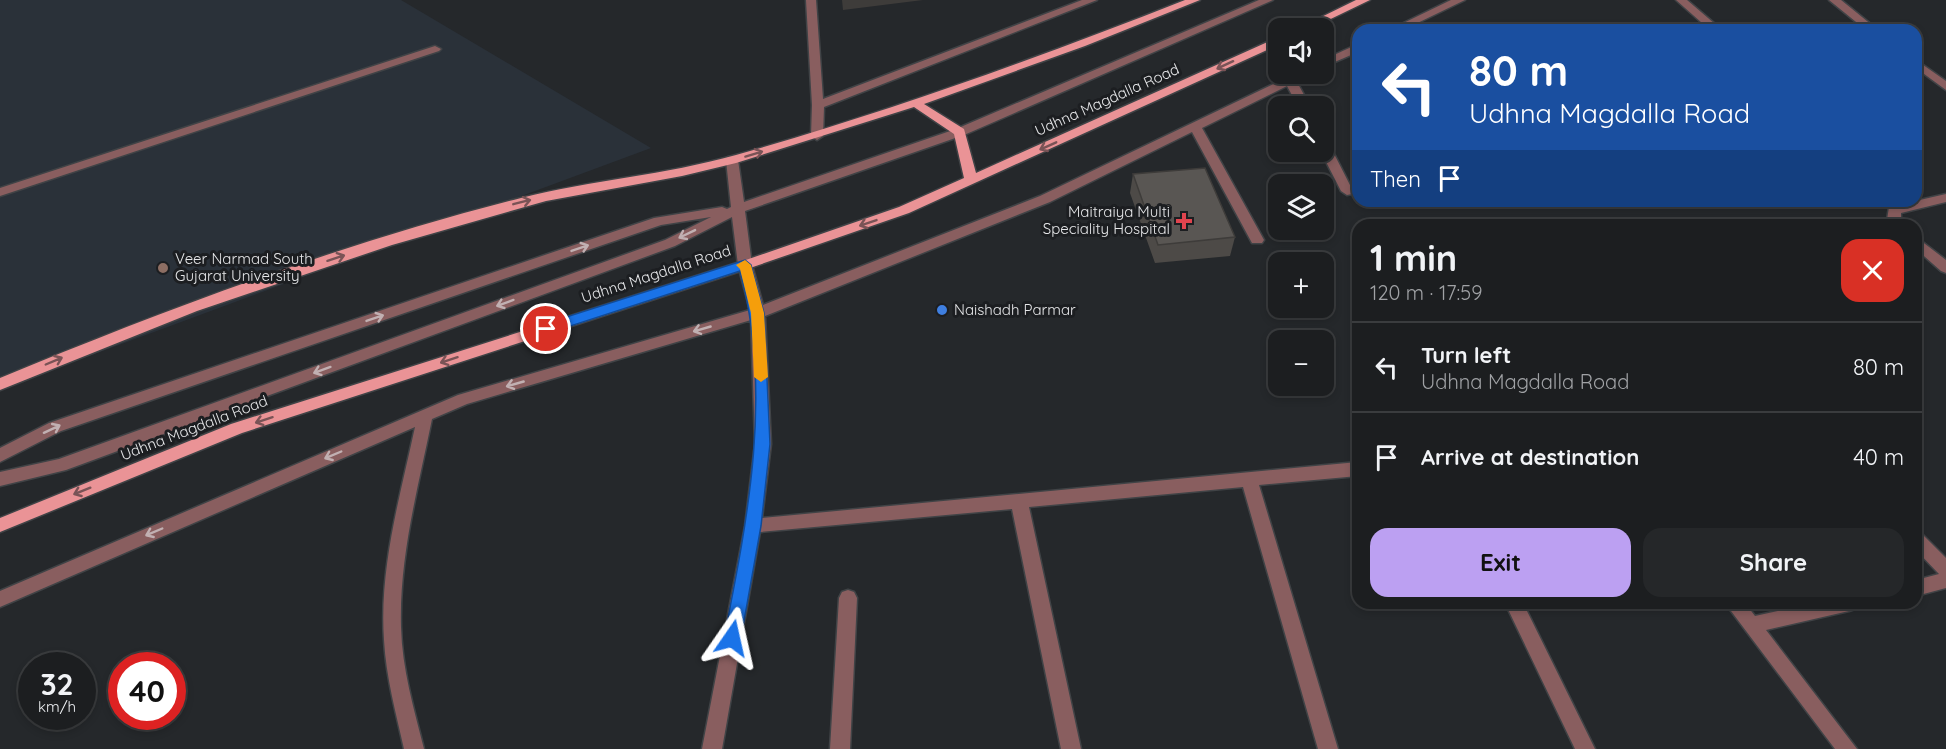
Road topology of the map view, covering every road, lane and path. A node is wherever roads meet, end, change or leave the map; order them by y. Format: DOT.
graph roads {
  1 [pos="811,0"];
  2 [pos="1092,0"];
  3 [pos="1195,0"];
  4 [pos="1268,0"];
  5 [pos="1365,0"];
  6 [pos="1460,0"];
  7 [pos="1681,0"];
  8 [pos="1834,0"];
  9 [pos="1326,18"];
  10 [pos="1407,24"];
  11 [pos="1709,24"];
  12 [pos="1865,24"];
  13 [pos="1268,45"];
  14 [pos="435,49"];
  15 [pos="1352,50"];
  16 [pos="1334,59"];
  17 [pos="1922,68"];
  18 [pos="1282,84"];
  19 [pos="1946,87"];
  20 [pos="915,103"];
  21 [pos="818,105"];
  22 [pos="1196,126"];
  23 [pos="960,132"];
  24 [pos="817,136"];
  25 [pos="732,160"];
  26 [pos="1332,162"];
  27 [pos="971,180"];
  28 [pos="1347,191"];
  29 [pos="0,192"];
  30 [pos="1946,198"];
  31 [pos="1922,200"];
  32 [pos="1902,207"];
  33 [pos="740,208"];
  34 [pos="1894,219"];
  35 [pos="1257,240"];
  36 [pos="1922,247"];
  37 [pos="745,265"];
  38 [pos="1946,268"];
  39 [pos="758,313"];
  40 [pos="0,384"];
  41 [pos="425,415"];
  42 [pos="0,456"];
  43 [pos="1352,470"];
  44 [pos="0,479"];
  45 [pos="1249,479"];
  46 [pos="1019,501"];
  47 [pos="0,525"];
  48 [pos="753,526"];
  49 [pos="1922,545"];
  50 [pos="1946,570"];
  51 [pos="1946,580"];
  52 [pos="1922,586"];
  53 [pos="848,598"];
  54 [pos="0,599"];
  55 [pos="1517,609"];
  56 [pos="1739,609"];
  57 [pos="1824,609"];
  58 [pos="1752,626"];
  59 [pos="414,749"];
  60 [pos="711,749"];
  61 [pos="840,749"];
  62 [pos="1071,749"];
  63 [pos="1328,749"];
  64 [pos="1585,749"];
  65 [pos="1847,749"];
  1 -- 21 [label="street"];
  2 -- 21 [label="street"];
  3 -- 20 [label="main road"];
  4 -- 23 [label="street"];
  5 -- 9 [label="main road"];
  6 -- 10 [label="street"];
  7 -- 11 [label="street"];
  8 -- 12 [label="street"];
  13 -- 27 [label="main road, Udhna Magdalla Road, one-way"];
  14 -- 29 [label="street"];
  15 -- 16 [label="street"];
  17 -- 19 [label="street"];
  18 -- 22 [label="street"];
  20 -- 23 [label="main road"];
  20 -- 24 [label="main road"];
  21 -- 24 [label="street"];
  22 -- 35 [label="street"];
  22 -- 39 [label="street"];
  23 -- 27 [label="main road"];
  23 -- 33 [label="street"];
  25 -- 24 [label="main road, one-way"];
  25 -- 33 [label="street"];
  40 -- 25 [label="main road, one-way"];
  26 -- 28 [label="street"];
  27 -- 37 [label="main road, Udhna Magdalla Road, one-way"];
  30 -- 31 [label="street"];
  32 -- 34 [label="street"];
  33 -- 37 [label="street"];
  42 -- 33 [label="street, one-way"];
  33 -- 44 [label="street, one-way"];
  36 -- 38 [label="street"];
  37 -- 39 [label="street"];
  37 -- 47 [label="main road, Udhna Magdalla Road, one-way"];
  39 -- 41 [label="street, one-way"];
  39 -- 48 [label="street"];
  41 -- 54 [label="street, one-way"];
  41 -- 59 [label="street"];
  43 -- 45 [label="street"];
  45 -- 46 [label="street"];
  45 -- 63 [label="street"];
  46 -- 48 [label="street"];
  46 -- 62 [label="street"];
  48 -- 60 [label="street"];
  49 -- 50 [label="street"];
  51 -- 52 [label="street"];
  53 -- 61 [label="street"];
  55 -- 64 [label="street"];
  56 -- 58 [label="street"];
  57 -- 58 [label="street"];
  58 -- 65 [label="street"];
}
